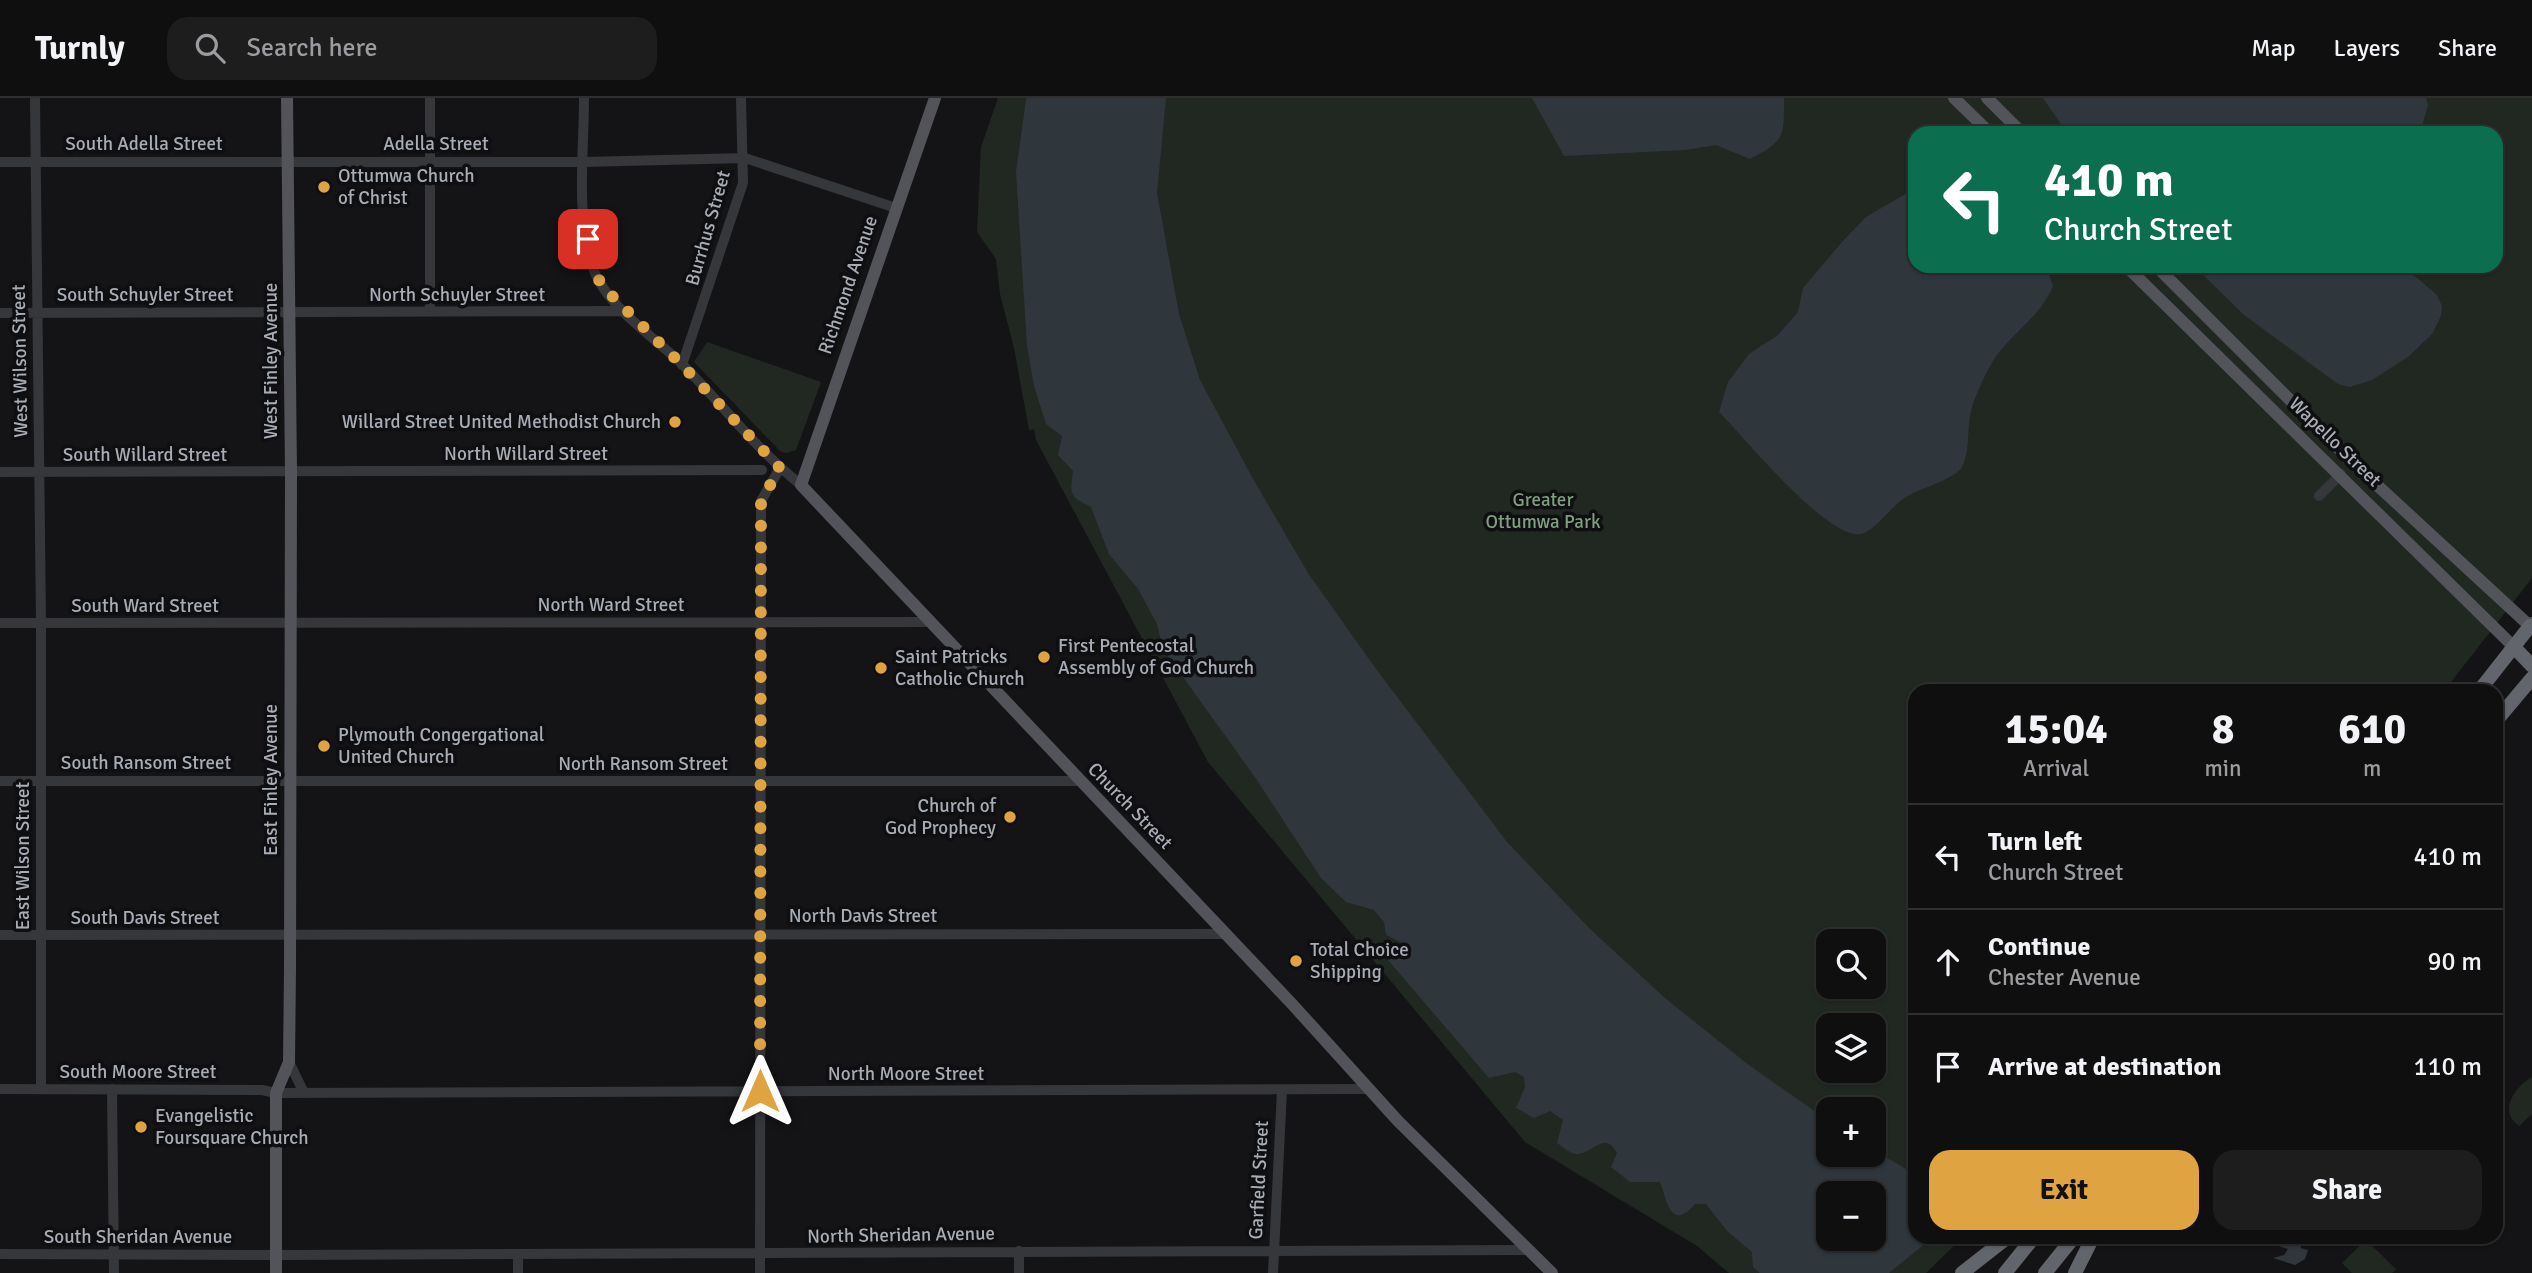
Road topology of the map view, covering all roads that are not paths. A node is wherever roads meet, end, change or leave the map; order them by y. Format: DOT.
graph roads {
  1 [pos="35,98"];
  2 [pos="287,98"];
  3 [pos="430,98"];
  4 [pos="584,98"];
  5 [pos="741,98"];
  6 [pos="934,98"];
  7 [pos="1954,98"];
  8 [pos="1987,98"];
  9 [pos="1983,126"];
  10 [pos="2015,126"];
  11 [pos="745,159"];
  12 [pos="0,162"];
  13 [pos="35,162"];
  14 [pos="288,162"];
  15 [pos="430,162"];
  16 [pos="584,162"];
  17 [pos="896,208"];
  18 [pos="2133,273"];
  19 [pos="2163,273"];
  20 [pos="625,311"];
  21 [pos="290,312"];
  22 [pos="430,312"];
  23 [pos="0,313"];
  24 [pos="37,313"];
  25 [pos="682,365"];
  26 [pos="780,468"];
  27 [pos="762,470"];
  28 [pos="0,472"];
  29 [pos="40,472"];
  30 [pos="291,472"];
  31 [pos="2341,474"];
  32 [pos="801,485"];
  33 [pos="2319,496"];
  34 [pos="761,622"];
  35 [pos="930,622"];
  36 [pos="0,623"];
  37 [pos="41,623"];
  38 [pos="291,623"];
  39 [pos="2531,626"];
  40 [pos="2514,647"];
  41 [pos="2532,666"];
  42 [pos="2532,678"];
  43 [pos="2485,684"];
  44 [pos="2503,713"];
  45 [pos="0,780"];
  46 [pos="41,781"];
  47 [pos="291,781"];
  48 [pos="761,781"];
  49 [pos="1078,781"];
  50 [pos="761,933"];
  51 [pos="1226,934"];
  52 [pos="0,935"];
  53 [pos="41,935"];
  54 [pos="290,936"];
  55 [pos="289,1062"];
  56 [pos="0,1089"];
  57 [pos="41,1089"];
  58 [pos="1369,1089"];
  59 [pos="112,1090"];
  60 [pos="1282,1090"];
  61 [pos="760,1091"];
  62 [pos="276,1093"];
  63 [pos="304,1093"];
  64 [pos="1999,1244"];
  65 [pos="2028,1244"];
  66 [pos="2068,1244"];
  67 [pos="2089,1244"];
  68 [pos="1273,1249"];
  69 [pos="1527,1250"];
  70 [pos="1019,1251"];
  71 [pos="0,1254"];
  72 [pos="114,1254"];
  73 [pos="518,1254"];
  74 [pos="760,1254"];
  75 [pos="276,1255"];
  76 [pos="114,1273"];
  77 [pos="276,1273"];
  78 [pos="519,1273"];
  79 [pos="760,1273"];
  80 [pos="1019,1273"];
  81 [pos="1273,1273"];
  82 [pos="1552,1273"];
  83 [pos="1962,1273"];
  84 [pos="2005,1273"];
  85 [pos="2045,1273"];
  86 [pos="2075,1273"];
  1 -- 13 [label="street, West Wilson Street"];
  2 -- 14 [label="main road, West Finley Avenue"];
  3 -- 15 [label="street"];
  4 -- 16 [label="street, Church Street"];
  5 -- 11 [label="street, Burrhus Street"];
  6 -- 17 [label="main road, Richmond Avenue"];
  7 -- 9 [label="main road"];
  8 -- 10 [label="main road"];
  11 -- 16 [label="street, Adella Street"];
  11 -- 17 [label="street, Adella Street"];
  11 -- 25 [label="street, Burrhus Street"];
  12 -- 13 [label="street, South Adella Street"];
  13 -- 14 [label="street, South Adella Street"];
  13 -- 24 [label="street, West Wilson Street"];
  14 -- 15 [label="street, Adella Street"];
  14 -- 21 [label="main road, West Finley Avenue"];
  15 -- 16 [label="street, Adella Street"];
  15 -- 22 [label="street"];
  16 -- 20 [label="street, Church Street"];
  17 -- 32 [label="main road, Richmond Avenue"];
  18 -- 31 [label="main road, Wapello Street"];
  19 -- 39 [label="main road, Wapello Street"];
  20 -- 22 [label="street, North Schuyler Street"];
  20 -- 25 [label="street, Church Street"];
  21 -- 22 [label="street, North Schuyler Street"];
  21 -- 24 [label="street, South Schuyler Street"];
  21 -- 30 [label="main road, West Finley Avenue"];
  23 -- 24 [label="street, South Schuyler Street"];
  24 -- 29 [label="street, West Wilson Street"];
  25 -- 26 [label="street, Church Street"];
  26 -- 32 [label="street, Church Street"];
  26 -- 34 [label="street"];
  27 -- 30 [label="street, North Willard Street"];
  28 -- 29 [label="street, South Willard Street"];
  29 -- 30 [label="street, South Willard Street"];
  29 -- 37 [label="street, West Wilson Street"];
  30 -- 38 [label="main road, West Finley Avenue"];
  31 -- 33 [label="street"];
  31 -- 40 [label="main road, Wapello Street"];
  32 -- 35 [label="main road, Church Street"];
  34 -- 35 [label="street, North Ward Street"];
  34 -- 38 [label="street, North Ward Street"];
  34 -- 48 [label="street"];
  35 -- 49 [label="main road, Church Street"];
  36 -- 37 [label="street, South Ward Street"];
  37 -- 38 [label="street, South Ward Street"];
  37 -- 46 [label="street, East Wilson Street"];
  38 -- 47 [label="main road, East Finley Avenue"];
  39 -- 40 [label="highway"];
  40 -- 41 [label="highway"];
  40 -- 43 [label="highway"];
  42 -- 44 [label="highway"];
  45 -- 46 [label="street, South Ransom Street"];
  46 -- 47 [label="street, South Ransom Street"];
  46 -- 53 [label="street, East Wilson Street"];
  47 -- 48 [label="street, North Ransom Street"];
  47 -- 54 [label="main road, East Finley Avenue"];
  48 -- 49 [label="street, North Ransom Street"];
  48 -- 50 [label="street"];
  49 -- 51 [label="main road, Church Street"];
  50 -- 51 [label="street, North Davis Street"];
  50 -- 54 [label="street, North Davis Street"];
  50 -- 61 [label="street"];
  51 -- 58 [label="main road, Church Street"];
  52 -- 53 [label="street, South Davis Street"];
  53 -- 54 [label="street, South Davis Street"];
  53 -- 57 [label="street, East Wilson Street"];
  54 -- 55 [label="main road, East Finley Avenue"];
  55 -- 62 [label="main road"];
  55 -- 63 [label="street"];
  56 -- 57 [label="street, South Moore Street"];
  57 -- 59 [label="street, South Moore Street"];
  58 -- 60 [label="street, North Moore Street"];
  58 -- 69 [label="main road, Church Street"];
  59 -- 62 [label="street, South Moore Street"];
  59 -- 72 [label="street"];
  60 -- 61 [label="street, North Moore Street"];
  60 -- 68 [label="street, Garfield Street"];
  61 -- 63 [label="street, North Moore Street"];
  61 -- 74 [label="street"];
  62 -- 63 [label="street, North Moore Street"];
  62 -- 75 [label="main road"];
  64 -- 83 [label="highway"];
  65 -- 84 [label="highway"];
  66 -- 85 [label="highway"];
  67 -- 86 [label="highway"];
  68 -- 69 [label="street, North Sheridan Avenue"];
  68 -- 70 [label="street, North Sheridan Avenue"];
  68 -- 81 [label="street, Garfield Street"];
  69 -- 82 [label="main road, Church Street"];
  70 -- 74 [label="street, North Sheridan Avenue"];
  70 -- 80 [label="street"];
  71 -- 72 [label="street, South Sheridan Avenue"];
  72 -- 75 [label="street, South Sheridan Avenue"];
  72 -- 76 [label="street"];
  73 -- 74 [label="street, North Sheridan Avenue"];
  73 -- 75 [label="street, North Sheridan Avenue"];
  73 -- 78 [label="street"];
  74 -- 79 [label="street"];
  75 -- 77 [label="main road"];
}
